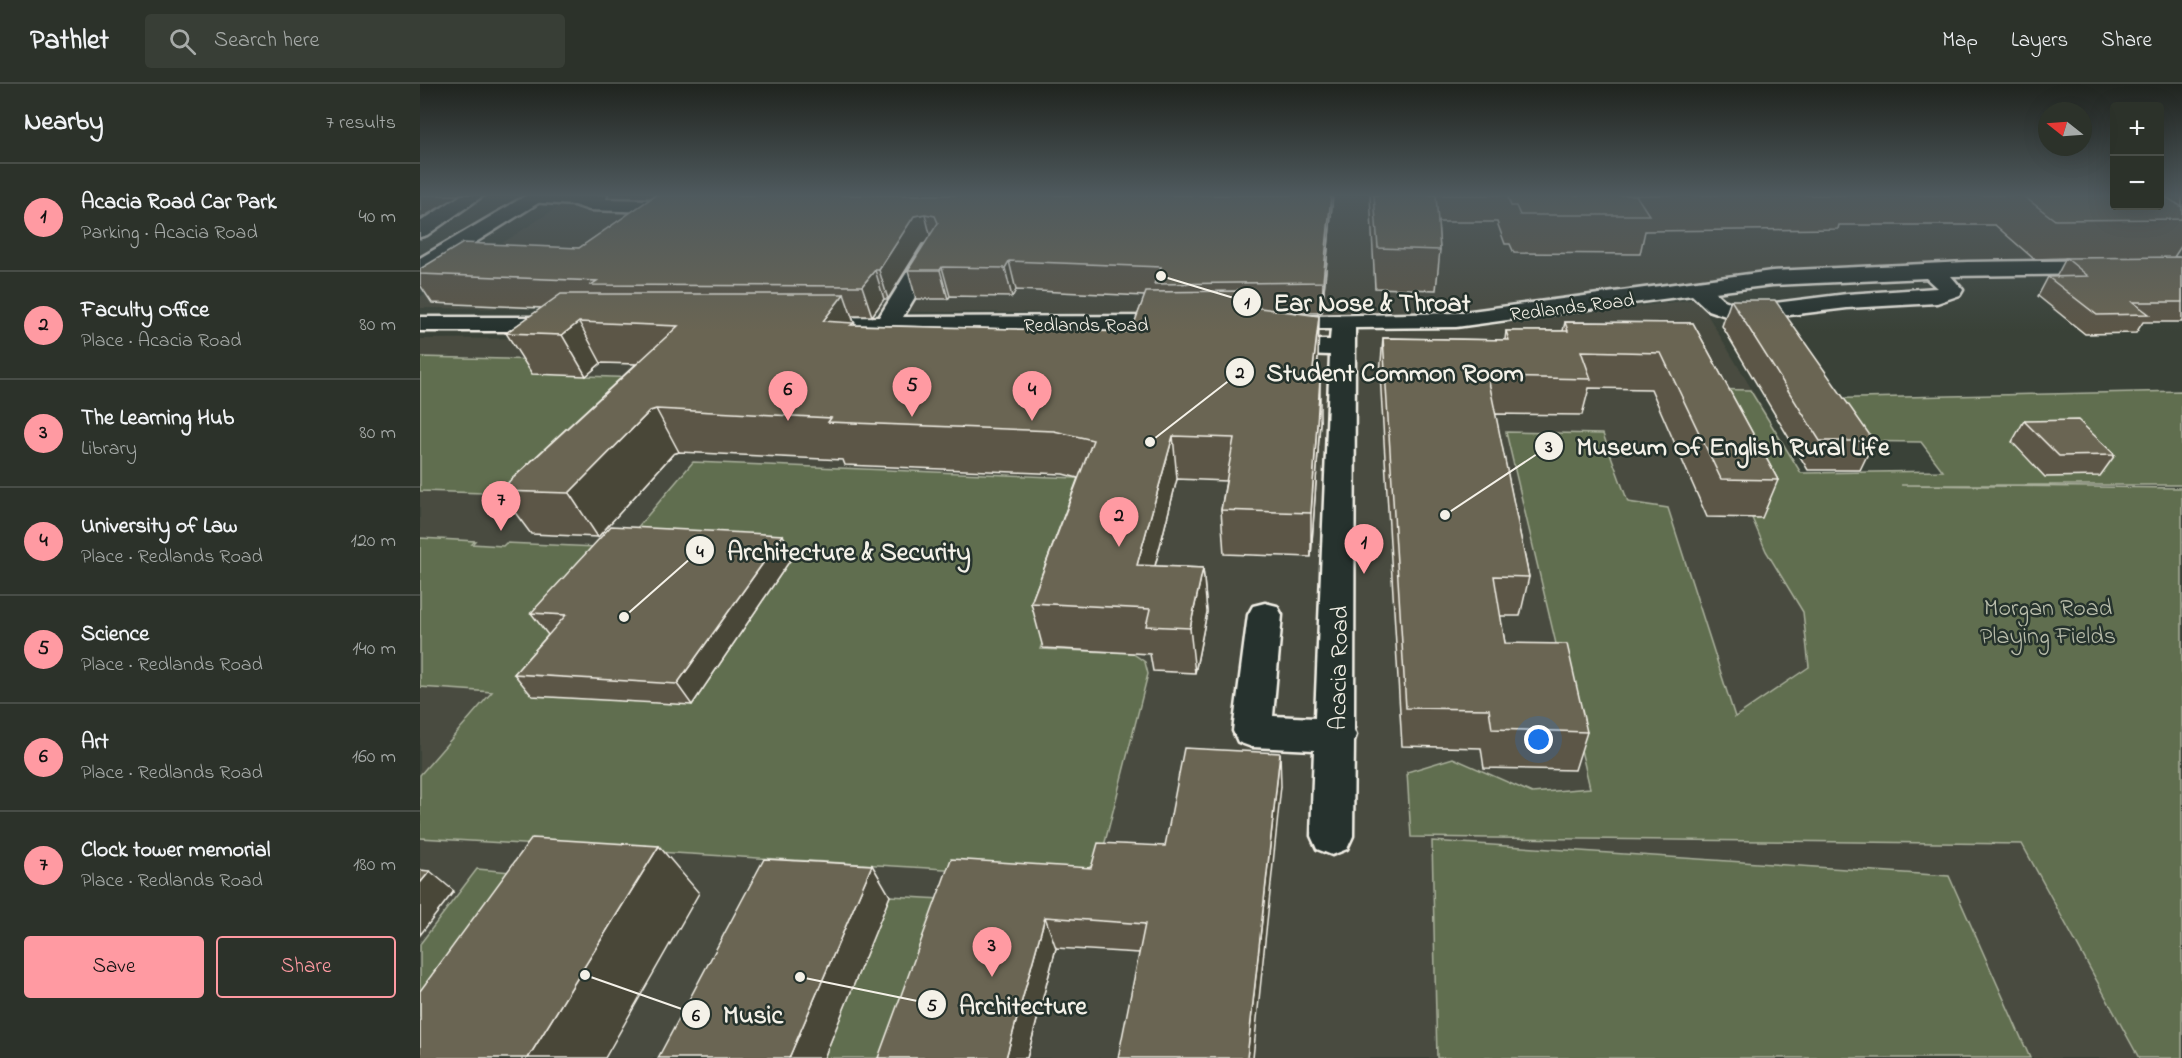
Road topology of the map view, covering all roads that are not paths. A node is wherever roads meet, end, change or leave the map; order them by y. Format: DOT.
graph roads {
  1 [pos="464,240"];
  2 [pos="932,250"];
  3 [pos="422,265"];
  4 [pos="2182,266"];
  5 [pos="1932,271"];
  6 [pos="1698,289"];
  7 [pos="1403,321"];
  8 [pos="420,324"];
  9 [pos="590,324"];
  10 [pos="886,325"];
  11 [pos="1251,330"];
  12 [pos="1343,334"];
  13 [pos="1424,346"];
  14 [pos="1265,615"];
  15 [pos="1336,735"];
  16 [pos="1332,836"];
  1 -- 3 [label="street"];
  2 -- 10 [label="street"];
  4 -- 5 [label="street, Redlands Road"];
  5 -- 6 [label="street, Redlands Road"];
  5 -- 6 [label="street"];
  6 -- 7 [label="street, Redlands Road"];
  7 -- 12 [label="street, Redlands Road"];
  7 -- 13 [label="street"];
  8 -- 9 [label="street"];
  10 -- 10 [label="street, Redlands Road"];
  11 -- 12 [label="street, Redlands Road"];
  12 -- 15 [label="street, Acacia Road"];
  14 -- 15 [label="street"];
  15 -- 16 [label="street, Acacia Road"];
}
